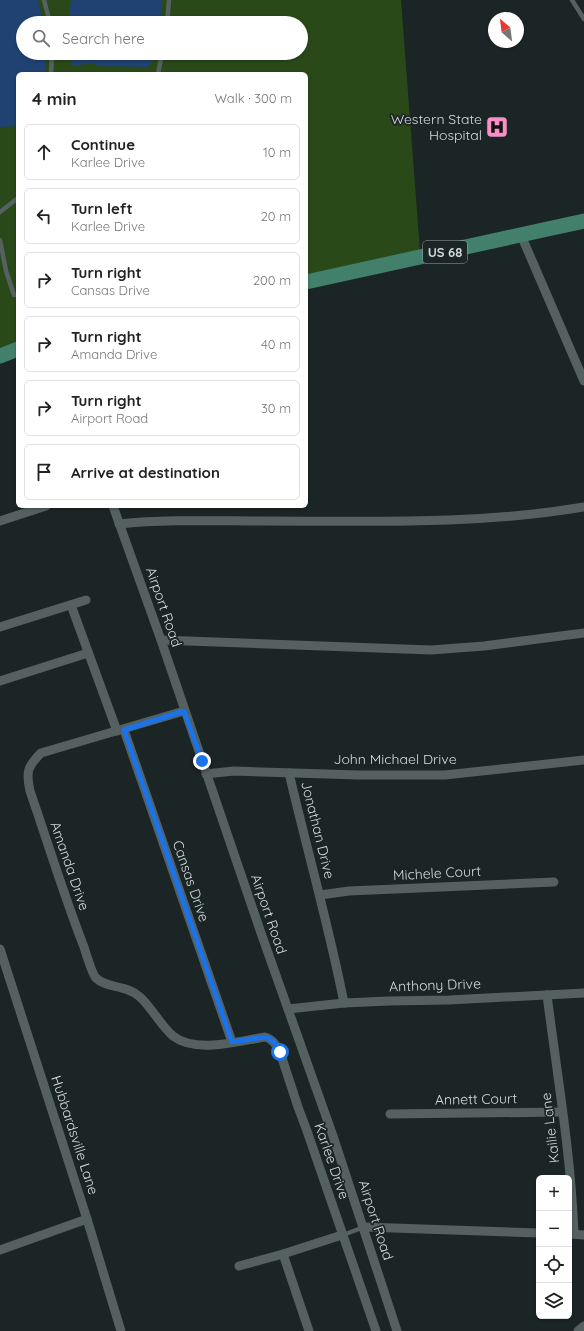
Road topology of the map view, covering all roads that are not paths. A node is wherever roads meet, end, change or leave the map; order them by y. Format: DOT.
graph roads {
  1 [pos="44,0"];
  2 [pos="169,0"];
  3 [pos="572,0"];
  4 [pos="48,16"];
  5 [pos="168,16"];
  6 [pos="584,19"];
  7 [pos="52,60"];
  8 [pos="161,60"];
  9 [pos="51,72"];
  10 [pos="158,72"];
  11 [pos="16,200"];
  12 [pos="0,212"];
  13 [pos="584,214"];
  14 [pos="584,221"];
  15 [pos="521,235"];
  16 [pos="0,240"];
  17 [pos="308,275"];
  18 [pos="308,282"];
  19 [pos="16,295"];
  20 [pos="16,350"];
  21 [pos="0,356"];
  22 [pos="16,356"];
  23 [pos="0,361"];
  24 [pos="584,381"];
  25 [pos="584,507"];
  26 [pos="40,508"];
  27 [pos="114,508"];
  28 [pos="0,521"];
  29 [pos="119,524"];
  30 [pos="86,600"];
  31 [pos="71,605"];
  32 [pos="0,627"];
  33 [pos="584,633"];
  34 [pos="161,640"];
  35 [pos="88,653"];
  36 [pos="0,681"];
  37 [pos="184,711"];
  38 [pos="121,731"];
  39 [pos="584,760"];
  40 [pos="290,772"];
  41 [pos="206,774"];
  42 [pos="554,882"];
  43 [pos="320,895"];
  44 [pos="0,949"];
  45 [pos="584,993"];
  46 [pos="546,995"];
  47 [pos="344,1003"];
  48 [pos="288,1009"];
  49 [pos="232,1042"];
  50 [pos="562,1112"];
  51 [pos="390,1114"];
  52 [pos="87,1219"];
  53 [pos="364,1228"];
  54 [pos="536,1233"];
  55 [pos="572,1234"];
  56 [pos="342,1235"];
  57 [pos="584,1235"];
  58 [pos="0,1250"];
  59 [pos="283,1254"];
  60 [pos="239,1266"];
  61 [pos="584,1326"];
  62 [pos="121,1331"];
  63 [pos="309,1331"];
  64 [pos="376,1331"];
  65 [pos="397,1331"];
  66 [pos="578,1331"];
  1 -- 4 [label="lane"];
  2 -- 5 [label="lane"];
  3 -- 6 [label="lane"];
  7 -- 9 [label="lane"];
  8 -- 10 [label="lane"];
  11 -- 12 [label="lane"];
  13 -- 17 [label="main road, US 68"];
  14 -- 15 [label="main road, US 68"];
  15 -- 18 [label="main road, US 68"];
  15 -- 24 [label="street"];
  16 -- 19 [label="lane"];
  20 -- 21 [label="main road"];
  22 -- 23 [label="main road"];
  25 -- 29 [label="street"];
  26 -- 28 [label="street"];
  27 -- 29 [label="street, Airport Road"];
  29 -- 34 [label="street, Airport Road"];
  30 -- 31 [label="street"];
  31 -- 32 [label="street"];
  31 -- 35 [label="street, Cansas Drive"];
  33 -- 34 [label="street"];
  34 -- 37 [label="street, Airport Road"];
  35 -- 36 [label="street"];
  35 -- 38 [label="street, Cansas Drive"];
  37 -- 38 [label="street, Amanda Drive"];
  37 -- 41 [label="street, Airport Road"];
  38 -- 49 [label="street, Cansas Drive"];
  38 -- 49 [label="street, Amanda Drive"];
  39 -- 40 [label="street, John Michael Drive"];
  40 -- 41 [label="street, John Michael Drive"];
  40 -- 43 [label="street, Jonathan Drive"];
  41 -- 48 [label="street, Airport Road"];
  42 -- 43 [label="street, Michele Court"];
  43 -- 47 [label="street, Jonathan Drive"];
  44 -- 52 [label="street, Hubbardsville Lane"];
  45 -- 46 [label="street, Anthony Drive"];
  46 -- 47 [label="street, Anthony Drive"];
  46 -- 50 [label="street, Kailie Lane"];
  47 -- 48 [label="street, Anthony Drive"];
  48 -- 53 [label="street, Airport Road"];
  49 -- 56 [label="street, Karlee Drive"];
  50 -- 51 [label="street, Annett Court"];
  50 -- 55 [label="street, Kailie Lane"];
  52 -- 58 [label="street"];
  52 -- 62 [label="street, Hubbardsville Lane"];
  53 -- 54 [label="street"];
  53 -- 56 [label="lane"];
  53 -- 65 [label="street, Airport Road"];
  55 -- 57 [label="street"];
  56 -- 59 [label="street"];
  56 -- 64 [label="street, Karlee Drive"];
  59 -- 60 [label="street"];
  59 -- 63 [label="street"];
  61 -- 66 [label="street"];
}
